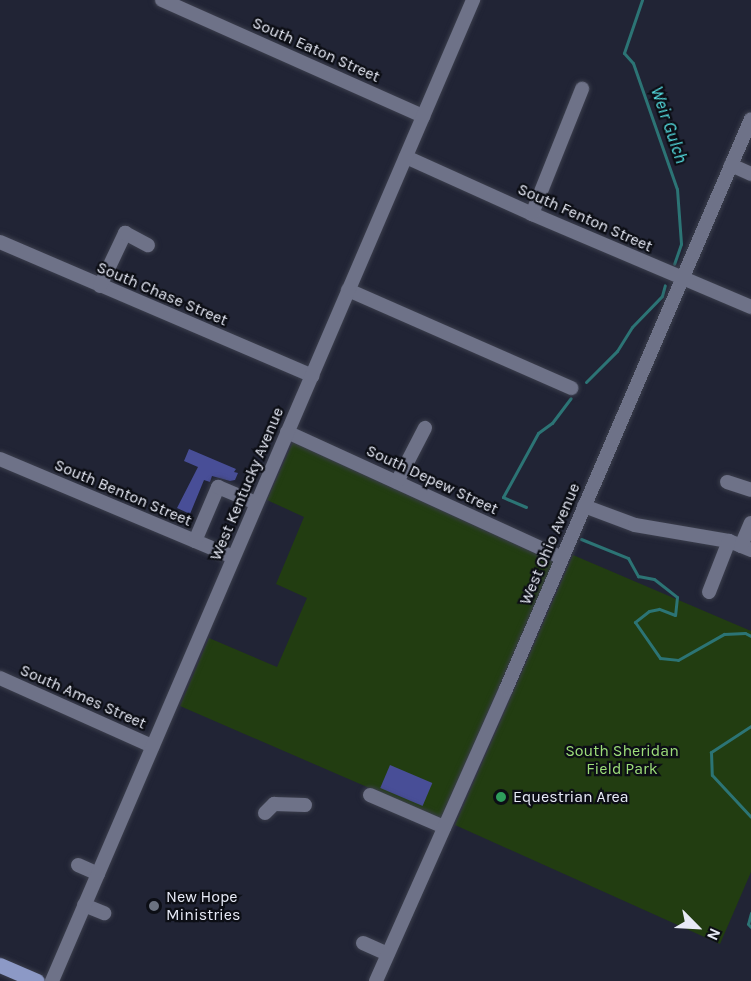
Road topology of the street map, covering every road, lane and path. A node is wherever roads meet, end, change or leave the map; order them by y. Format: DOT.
graph roads {
  1 [pos="162,0"];
  2 [pos="473,0"];
  3 [pos="582,89"];
  4 [pos="423,116"];
  5 [pos="751,119"];
  6 [pos="406,157"];
  7 [pos="731,165"];
  8 [pos="751,174"];
  9 [pos="532,214"];
  10 [pos="0,242"];
  11 [pos="148,245"];
  12 [pos="682,278"];
  13 [pos="100,286"];
  14 [pos="348,290"];
  15 [pos="751,307"];
  16 [pos="312,376"];
  17 [pos="571,388"];
  18 [pos="425,428"];
  19 [pos="287,432"];
  20 [pos="0,459"];
  21 [pos="397,482"];
  22 [pos="727,482"];
  23 [pos="751,490"];
  24 [pos="256,503"];
  25 [pos="585,506"];
  26 [pos="751,523"];
  27 [pos="195,541"];
  28 [pos="740,545"];
  29 [pos="233,557"];
  30 [pos="562,558"];
  31 [pos="709,592"];
  32 [pos="0,678"];
  33 [pos="153,746"];
  34 [pos="370,795"];
  35 [pos="305,805"];
  36 [pos="265,813"];
  37 [pos="444,827"];
  38 [pos="78,865"];
  39 [pos="98,874"];
  40 [pos="84,905"];
  41 [pos="104,914"];
  42 [pos="363,944"];
  43 [pos="388,954"];
  44 [pos="0,965"];
  45 [pos="37,981"];
  46 [pos="52,981"];
  47 [pos="376,981"];
  1 -- 4 [label="street, South Eaton Street"];
  2 -- 4 [label="street, West Kentucky Avenue"];
  3 -- 9 [label="street"];
  4 -- 6 [label="street, West Kentucky Avenue"];
  5 -- 7 [label="street, West Ohio Avenue"];
  6 -- 9 [label="street, South Fenton Street"];
  6 -- 14 [label="street, West Kentucky Avenue"];
  7 -- 8 [label="street"];
  7 -- 12 [label="street, West Ohio Avenue"];
  9 -- 12 [label="street, South Fenton Street"];
  10 -- 13 [label="street, South Chase Street"];
  11 -- 13 [label="street"];
  12 -- 15 [label="street, South Fenton Street"];
  12 -- 25 [label="street, West Ohio Avenue"];
  13 -- 16 [label="street, South Chase Street"];
  14 -- 16 [label="street, West Kentucky Avenue"];
  14 -- 17 [label="street"];
  16 -- 19 [label="street, West Kentucky Avenue"];
  18 -- 21 [label="street"];
  19 -- 21 [label="street, South Depew Street"];
  19 -- 24 [label="street, West Kentucky Avenue"];
  20 -- 27 [label="street, South Benton Street"];
  21 -- 30 [label="street, South Depew Street"];
  22 -- 23 [label="street"];
  24 -- 27 [label="street"];
  24 -- 29 [label="street, West Kentucky Avenue"];
  25 -- 28 [label="street"];
  25 -- 30 [label="street, West Ohio Avenue"];
  26 -- 28 [label="street"];
  27 -- 29 [label="street, South Benton Street"];
  28 -- 31 [label="street"];
  29 -- 33 [label="street, West Kentucky Avenue"];
  30 -- 37 [label="street, West Ohio Avenue"];
  32 -- 33 [label="street, South Ames Street"];
  33 -- 39 [label="street, West Kentucky Avenue"];
  34 -- 37 [label="street"];
  35 -- 36 [label="street"];
  37 -- 43 [label="street, West Ohio Avenue"];
  38 -- 39 [label="street"];
  39 -- 40 [label="street, West Kentucky Avenue"];
  40 -- 41 [label="street"];
  40 -- 46 [label="street, West Kentucky Avenue"];
  42 -- 43 [label="street"];
  43 -- 47 [label="street, West Ohio Avenue"];
  44 -- 45 [label="main road"];
}
